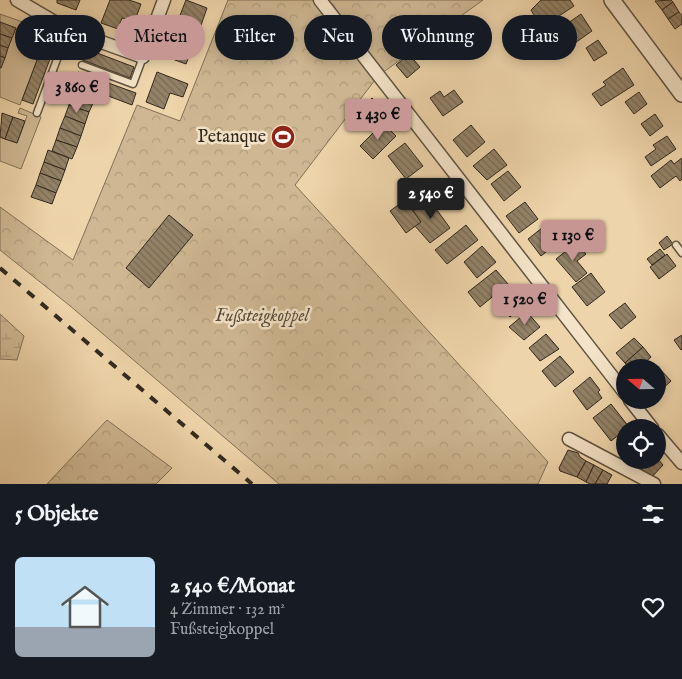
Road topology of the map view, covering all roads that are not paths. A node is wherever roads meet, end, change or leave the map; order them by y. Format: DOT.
graph roads {
  1 [pos="17,0"];
  2 [pos="164,0"];
  3 [pos="320,0"];
  4 [pos="612,0"];
  5 [pos="42,15"];
  6 [pos="158,15"];
  7 [pos="57,60"];
  8 [pos="142,60"];
  9 [pos="82,65"];
  10 [pos="682,94"];
  11 [pos="37,114"];
  12 [pos="676,245"];
  13 [pos="682,253"];
  14 [pos="616,381"];
  15 [pos="637,409"];
  16 [pos="645,419"];
  17 [pos="569,439"];
  18 [pos="666,444"];
  19 [pos="682,463"];
  20 [pos="654,484"];
  1 -- 5 [label="street"];
  2 -- 6 [label="street"];
  3 -- 14 [label="street"];
  4 -- 10 [label="street"];
  7 -- 11 [label="lane"];
  8 -- 9 [label="lane"];
  12 -- 13 [label="lane"];
  15 -- 16 [label="street"];
  17 -- 20 [label="street"];
  18 -- 19 [label="street"];
}
